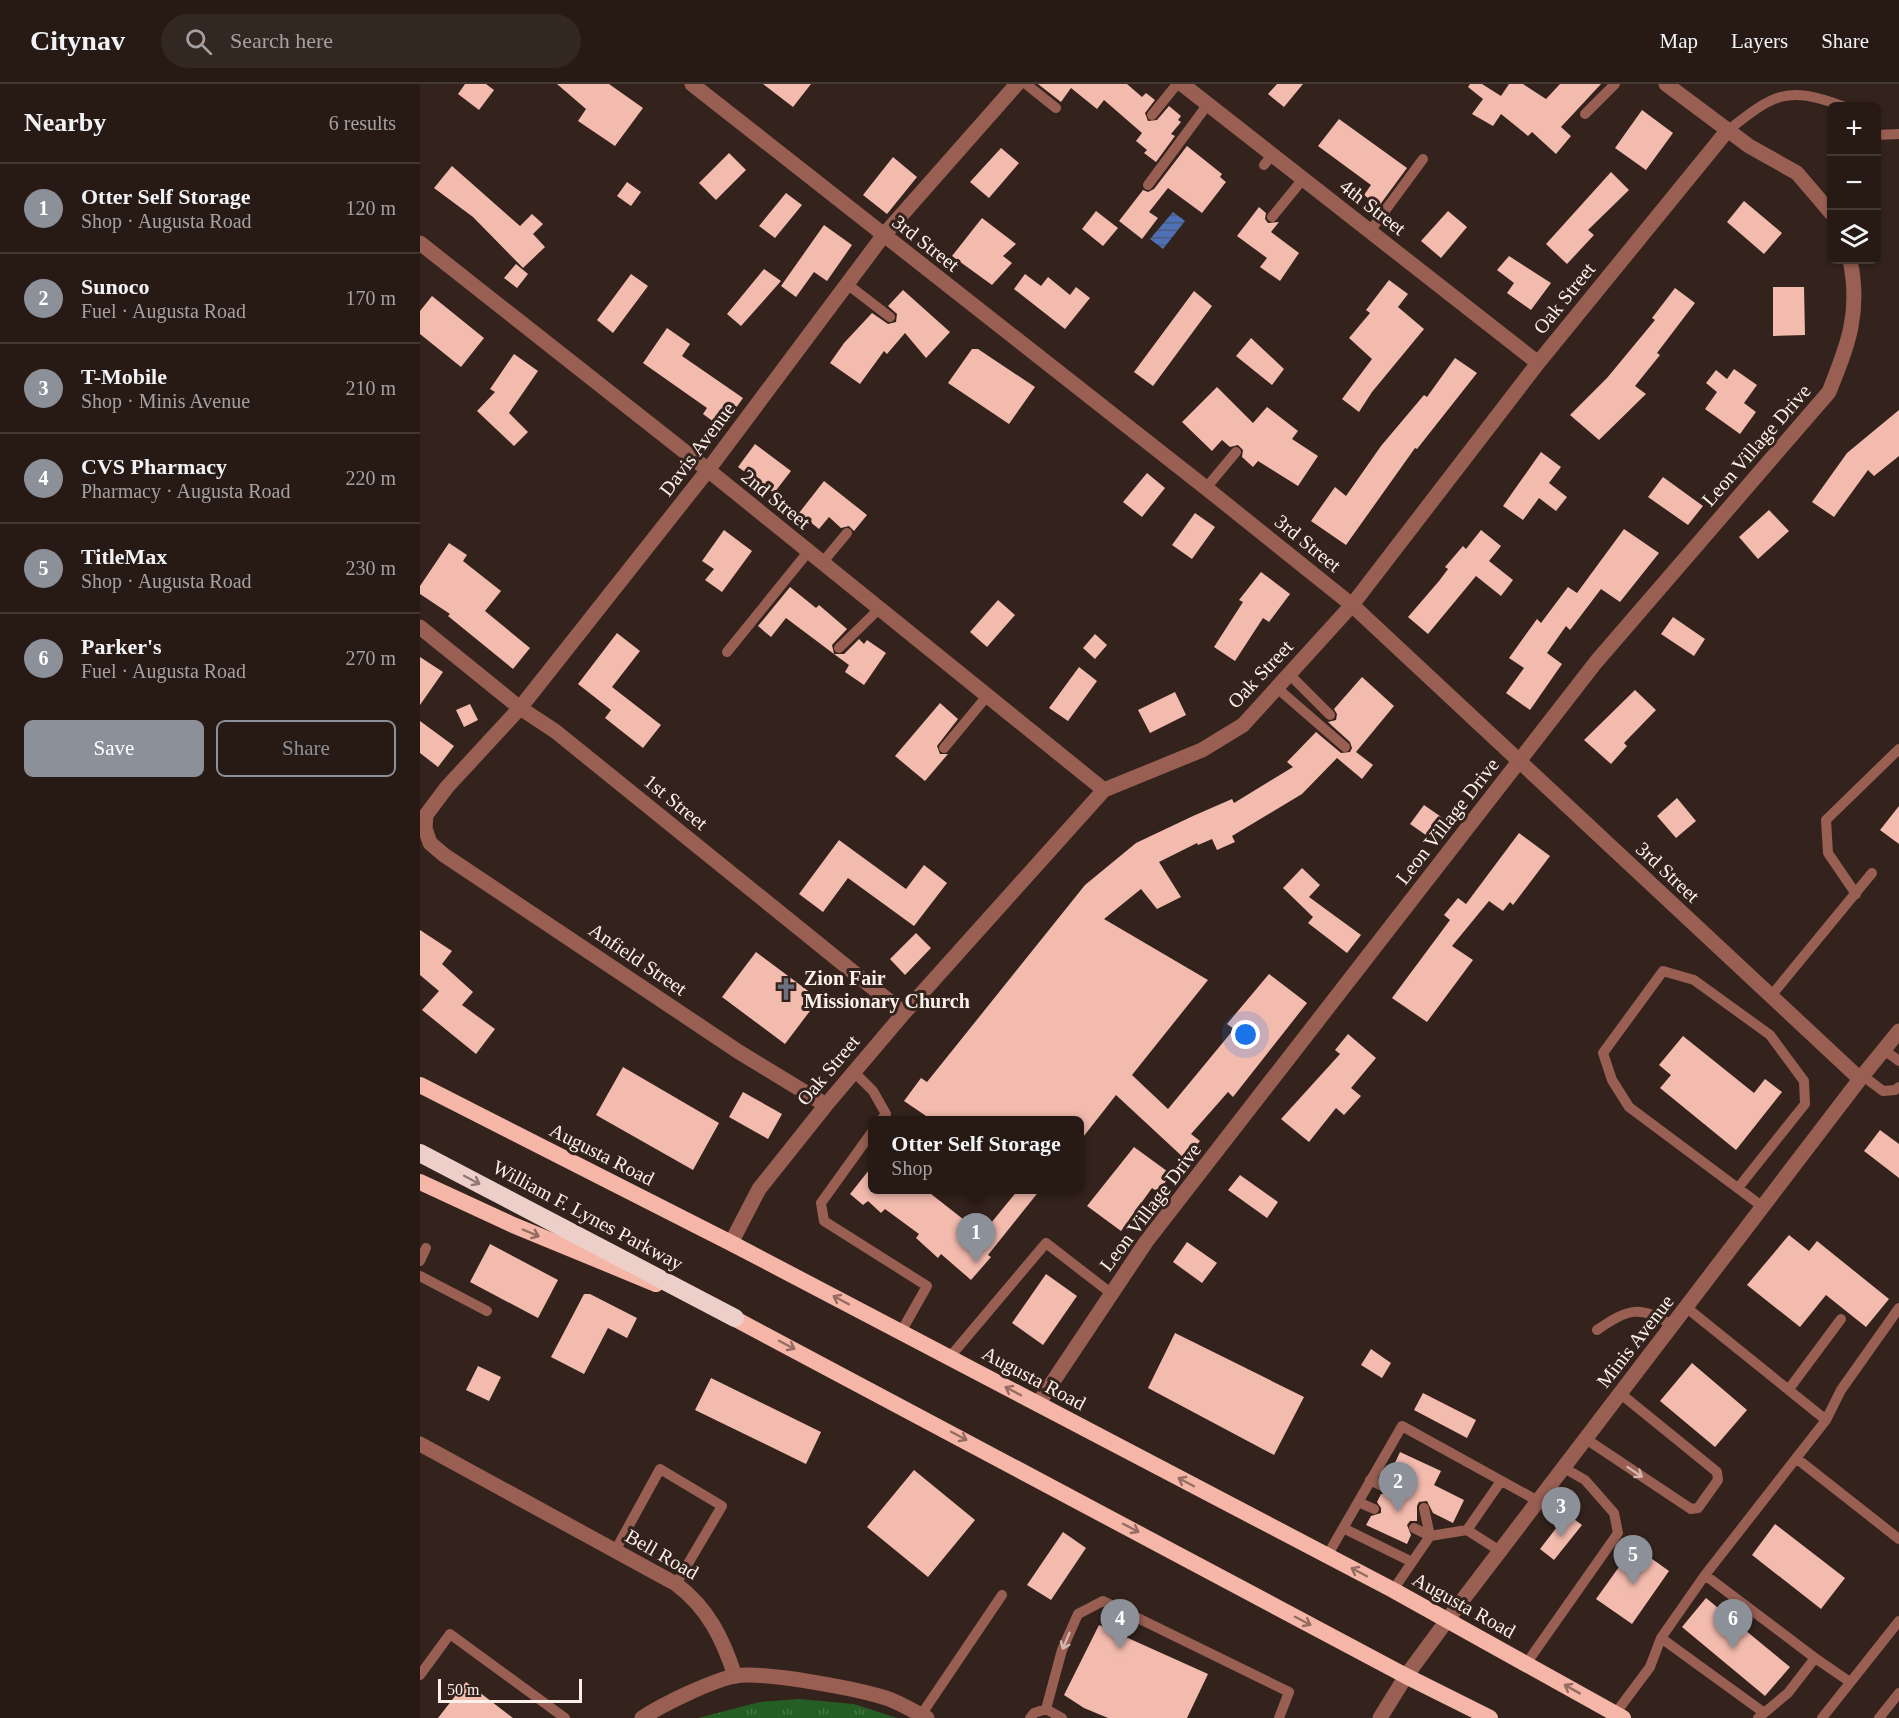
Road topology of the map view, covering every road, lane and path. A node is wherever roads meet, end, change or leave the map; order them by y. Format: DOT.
graph roads {
  1 [pos="692,84"];
  2 [pos="1177,84"];
  3 [pos="1182,84"];
  4 [pos="1615,84"];
  5 [pos="1666,84"];
  6 [pos="1017,85"];
  7 [pos="1832,102"];
  8 [pos="1208,104"];
  9 [pos="1056,108"];
  10 [pos="1585,114"];
  11 [pos="1152,115"];
  12 [pos="1727,131"];
  13 [pos="1899,134"];
  14 [pos="1881,135"];
  15 [pos="1423,159"];
  16 [pos="1303,179"];
  17 [pos="1148,185"];
  18 [pos="1829,210"];
  19 [pos="1272,217"];
  20 [pos="1370,231"];
  21 [pos="883,236"];
  22 [pos="420,243"];
  23 [pos="1851,264"];
  24 [pos="848,284"];
  25 [pos="890,317"];
  26 [pos="1538,363"];
  27 [pos="1236,452"];
  28 [pos="708,470"];
  29 [pos="1206,488"];
  30 [pos="847,533"];
  31 [pos="808,552"];
  32 [pos="822,563"];
  33 [pos="1352,605"];
  34 [pos="879,609"];
  35 [pos="420,627"];
  36 [pos="839,648"];
  37 [pos="727,652"];
  38 [pos="1289,674"];
  39 [pos="1276,688"];
  40 [pos="987,696"];
  41 [pos="520,708"];
  42 [pos="1330,715"];
  43 [pos="1345,747"];
  44 [pos="944,748"];
  45 [pos="1899,749"];
  46 [pos="1519,762"];
  47 [pos="1104,790"];
  48 [pos="430,843"];
  49 [pos="1872,873"];
  50 [pos="1856,894"];
  51 [pos="1771,996"];
  52 [pos="903,1014"];
  53 [pos="1899,1031"];
  54 [pos="1884,1050"];
  55 [pos="1899,1060"];
  56 [pos="854,1072"];
  57 [pos="1862,1077"];
  58 [pos="420,1085"];
  59 [pos="1899,1086"];
  60 [pos="826,1105"];
  61 [pos="884,1116"];
  62 [pos="868,1139"];
  63 [pos="420,1153"];
  64 [pos="420,1182"];
  65 [pos="1738,1188"];
  66 [pos="1763,1207"];
  67 [pos="731,1243"];
  68 [pos="426,1248"];
  69 [pos="420,1261"];
  70 [pos="420,1276"];
  71 [pos="1112,1294"];
  72 [pos="1687,1308"];
  73 [pos="1899,1308"];
  74 [pos="487,1311"];
  75 [pos="735,1317"];
  76 [pos="1841,1319"];
  77 [pos="1673,1326"];
  78 [pos="1597,1330"];
  79 [pos="901,1332"];
  80 [pos="949,1358"];
  81 [pos="1789,1389"];
  82 [pos="1621,1394"];
  83 [pos="1038,1404"];
  84 [pos="1826,1420"];
  85 [pos="1586,1439"];
  86 [pos="420,1444"];
  87 [pos="1796,1458"];
  88 [pos="1564,1468"];
  89 [pos="1370,1480"];
  90 [pos="1501,1481"];
  91 [pos="1384,1487"];
  92 [pos="1538,1501"];
  93 [pos="1358,1502"];
  94 [pos="1424,1508"];
  95 [pos="1374,1509"];
  96 [pos="1343,1528"];
  97 [pos="1414,1528"];
  98 [pos="1467,1530"];
  99 [pos="1430,1536"];
  100 [pos="1899,1539"];
  101 [pos="615,1551"];
  102 [pos="1500,1551"];
  103 [pos="1327,1556"];
  104 [pos="1412,1562"];
  105 [pos="1705,1575"];
  106 [pos="676,1584"];
  107 [pos="1393,1590"];
  108 [pos="1002,1595"];
  109 [pos="1448,1619"];
  110 [pos="1899,1620"];
  111 [pos="1661,1638"];
  112 [pos="1815,1658"];
  113 [pos="1526,1664"];
  114 [pos="420,1675"];
  115 [pos="735,1676"];
  116 [pos="1406,1676"];
  117 [pos="1850,1682"];
  118 [pos="1899,1693"];
  119 [pos="1046,1709"];
  120 [pos="1761,1715"];
  121 [pos="924,1716"];
  122 [pos="1619,1716"];
  123 [pos="566,1718"];
  124 [pos="642,1718"];
  125 [pos="1030,1718"];
  126 [pos="1062,1718"];
  127 [pos="1279,1718"];
  128 [pos="1380,1718"];
  129 [pos="1490,1718"];
  130 [pos="1822,1718"];
  131 [pos="1879,1718"];
  1 -- 21 [label="street, 3rd Street"];
  2 -- 11 [label="lane"];
  3 -- 8 [label="street, 4th Street"];
  4 -- 10 [label="lane"];
  5 -- 12 [label="street"];
  6 -- 9 [label="lane"];
  6 -- 21 [label="street, Davis Avenue"];
  7 -- 12 [label="lane"];
  8 -- 16 [label="street, 4th Street"];
  8 -- 17 [label="lane"];
  12 -- 18 [label="street"];
  12 -- 26 [label="street, Oak Street"];
  13 -- 14 [label="lane"];
  15 -- 20 [label="lane"];
  16 -- 19 [label="lane"];
  16 -- 20 [label="street, 4th Street"];
  20 -- 26 [label="street, 4th Street"];
  21 -- 24 [label="street, Davis Avenue"];
  21 -- 29 [label="street, 3rd Street"];
  22 -- 28 [label="street, 2nd Street"];
  23 -- 46 [label="street, Leon Village Drive"];
  24 -- 25 [label="lane"];
  24 -- 28 [label="street, Davis Avenue"];
  26 -- 33 [label="street, Oak Street"];
  27 -- 29 [label="lane"];
  28 -- 31 [label="street, 2nd Street"];
  28 -- 41 [label="street, Davis Avenue"];
  29 -- 33 [label="street, 3rd Street"];
  30 -- 32 [label="lane"];
  31 -- 32 [label="street, 2nd Street"];
  31 -- 37 [label="lane"];
  32 -- 34 [label="street, 2nd Street"];
  33 -- 38 [label="street, Oak Street"];
  33 -- 46 [label="street, 3rd Street"];
  34 -- 36 [label="lane"];
  34 -- 40 [label="street, 2nd Street"];
  35 -- 41 [label="street, 1st Street"];
  38 -- 39 [label="street, Oak Street"];
  38 -- 42 [label="lane"];
  39 -- 43 [label="lane"];
  39 -- 47 [label="street, Oak Street"];
  40 -- 44 [label="lane"];
  40 -- 47 [label="street, 2nd Street"];
  41 -- 48 [label="street, Davis Avenue"];
  41 -- 52 [label="street, 1st Street"];
  45 -- 50 [label="lane"];
  46 -- 51 [label="street, 3rd Street"];
  46 -- 71 [label="street, Leon Village Drive"];
  47 -- 52 [label="street, Oak Street"];
  48 -- 60 [label="street, Anfield Street"];
  49 -- 50 [label="lane"];
  50 -- 51 [label="lane"];
  51 -- 57 [label="street, 3rd Street"];
  52 -- 56 [label="street, Oak Street"];
  53 -- 54 [label="street, Minis Avenue"];
  54 -- 55 [label="lane"];
  54 -- 57 [label="street, Minis Avenue"];
  56 -- 60 [label="street, Oak Street"];
  56 -- 61 [label="lane"];
  57 -- 59 [label="lane"];
  57 -- 66 [label="street, Minis Avenue"];
  58 -- 67 [label="highway, Augusta Road"];
  60 -- 67 [label="street, Oak Street"];
  62 -- 79 [label="lane"];
  63 -- 75 [label="highway, William F. Lynes Parkway, one-way"];
  64 -- 75 [label="highway, one-way"];
  65 -- 65 [label="lane"];
  65 -- 66 [label="lane"];
  66 -- 72 [label="street, Minis Avenue"];
  79 -- 67 [label="highway, Augusta Road, one-way"];
  68 -- 69 [label="lane"];
  70 -- 74 [label="lane"];
  71 -- 80 [label="lane"];
  71 -- 83 [label="street, Leon Village Drive"];
  72 -- 77 [label="street, Minis Avenue"];
  72 -- 81 [label="lane"];
  73 -- 84 [label="lane"];
  75 -- 116 [label="highway, one-way"];
  76 -- 81 [label="lane"];
  77 -- 78 [label="lane"];
  77 -- 82 [label="street, Minis Avenue"];
  79 -- 80 [label="highway, Augusta Road"];
  83 -- 80 [label="highway, Augusta Road, one-way"];
  81 -- 84 [label="lane"];
  82 -- 85 [label="street, Minis Avenue"];
  85 -- 82 [label="lane, one-way"];
  103 -- 83 [label="highway, Augusta Road, one-way"];
  84 -- 87 [label="lane"];
  85 -- 88 [label="street, Minis Avenue"];
  86 -- 101 [label="street, Bell Road"];
  87 -- 100 [label="lane"];
  87 -- 105 [label="lane"];
  88 -- 92 [label="street, Minis Avenue"];
  88 -- 113 [label="lane"];
  89 -- 90 [label="lane"];
  89 -- 91 [label="lane"];
  89 -- 93 [label="lane"];
  90 -- 92 [label="lane"];
  90 -- 98 [label="lane"];
  92 -- 102 [label="street, Minis Avenue"];
  93 -- 95 [label="lane"];
  93 -- 96 [label="lane"];
  94 -- 99 [label="lane"];
  96 -- 103 [label="lane"];
  96 -- 104 [label="lane"];
  97 -- 99 [label="lane"];
  98 -- 99 [label="lane"];
  98 -- 102 [label="lane"];
  99 -- 104 [label="lane"];
  101 -- 106 [label="street, Bell Road"];
  101 -- 106 [label="lane"];
  102 -- 109 [label="street, Minis Avenue"];
  107 -- 103 [label="highway, Augusta Road, one-way"];
  104 -- 107 [label="lane"];
  105 -- 111 [label="lane"];
  105 -- 112 [label="lane"];
  106 -- 115 [label="street, Bell Road"];
  107 -- 109 [label="highway, Augusta Road"];
  108 -- 121 [label="lane"];
  109 -- 113 [label="highway, Augusta Road"];
  109 -- 116 [label="street, Minis Avenue"];
  110 -- 117 [label="lane"];
  111 -- 120 [label="lane"];
  111 -- 122 [label="lane"];
  112 -- 117 [label="lane"];
  112 -- 120 [label="lane"];
  122 -- 113 [label="highway, Augusta Road, one-way"];
  114 -- 123 [label="lane"];
  115 -- 121 [label="street"];
  115 -- 124 [label="street"];
  116 -- 128 [label="street"];
  116 -- 129 [label="highway"];
  117 -- 130 [label="lane"];
  118 -- 131 [label="lane"];
  119 -- 125 [label="lane"];
  119 -- 126 [label="lane"];
  127 -- 119 [label="lane, one-way"];
}
